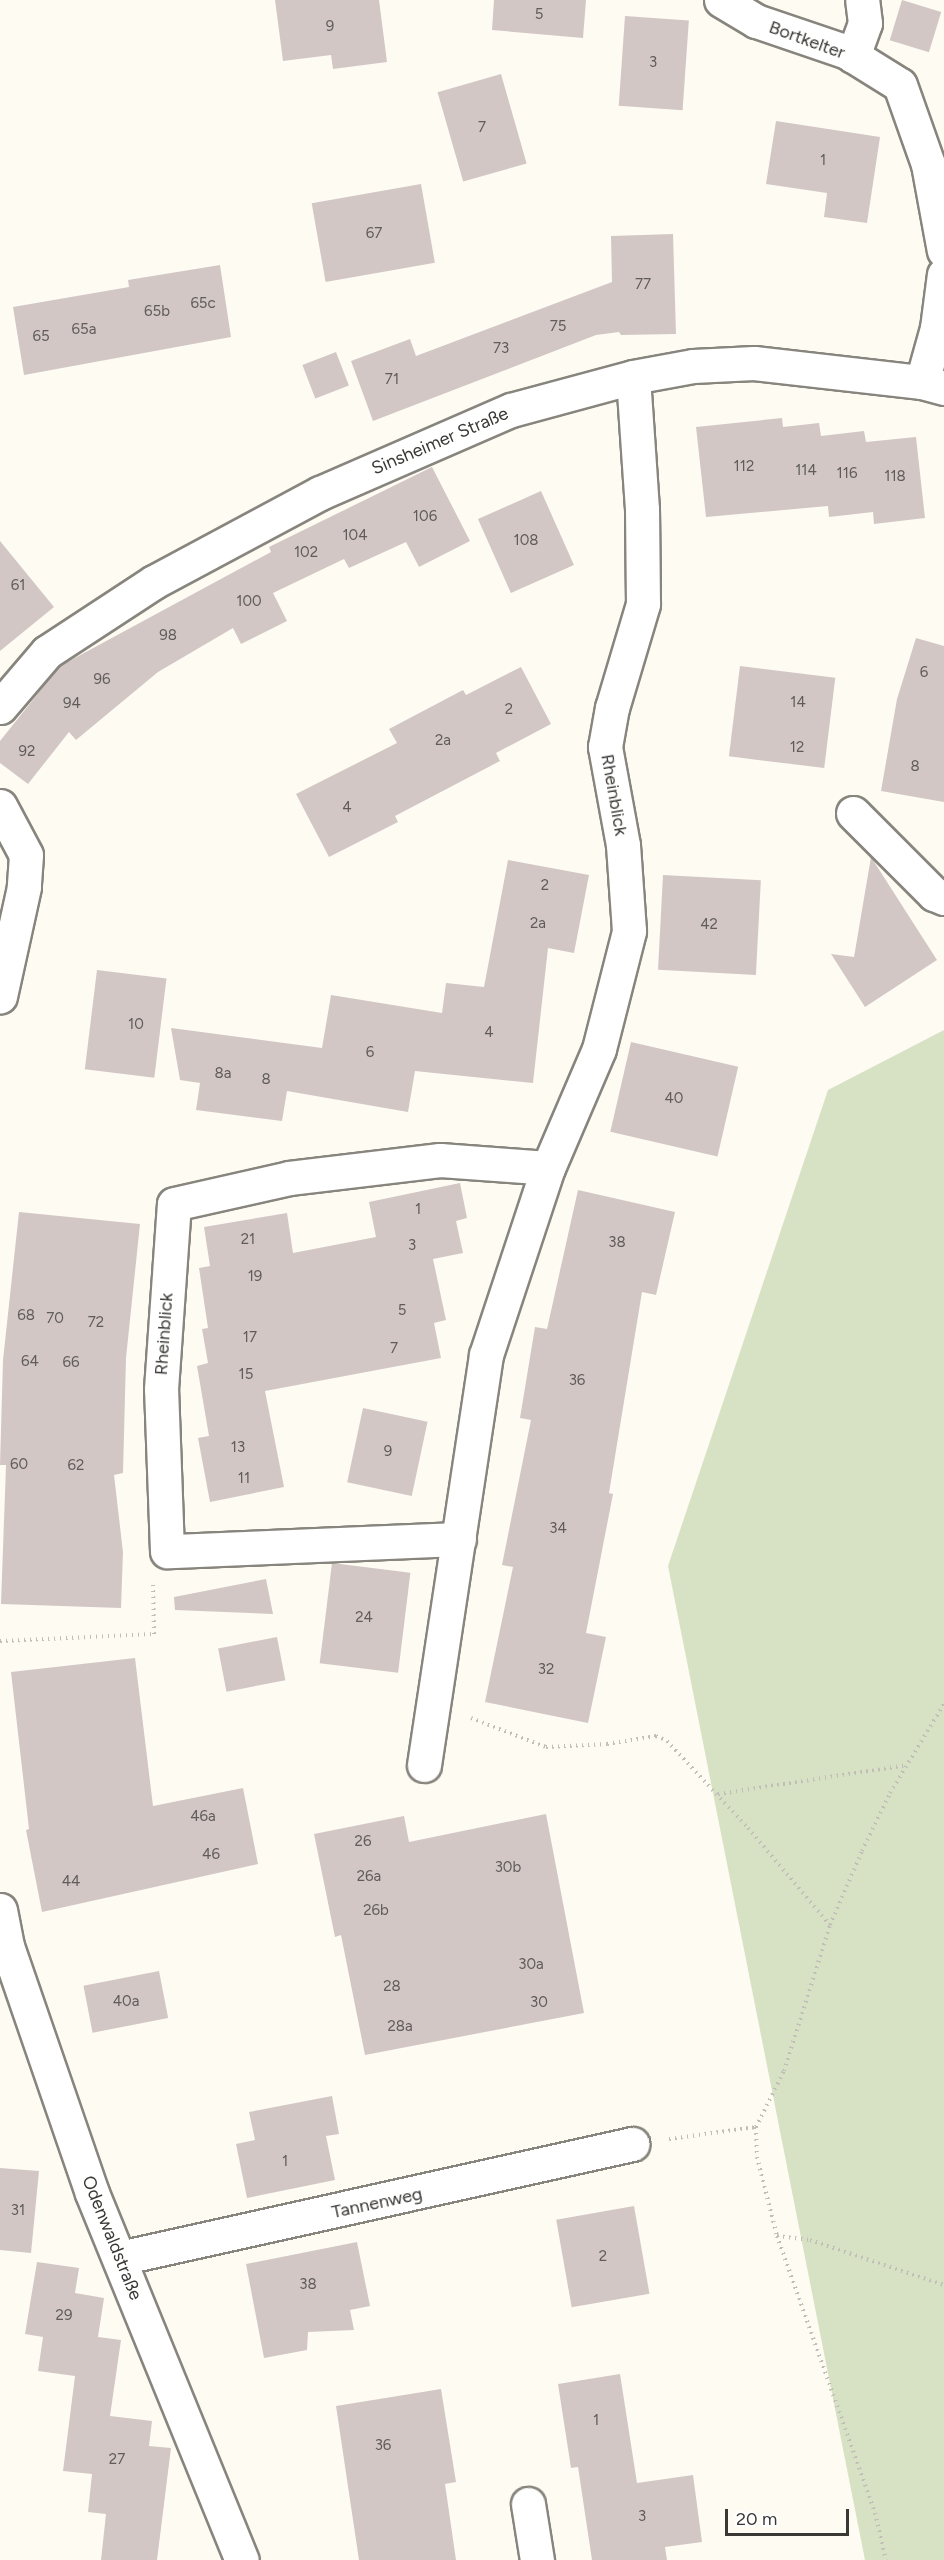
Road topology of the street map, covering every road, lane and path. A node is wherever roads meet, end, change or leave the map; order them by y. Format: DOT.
graph roads {
  1 [pos="721,0"];
  2 [pos="862,0"];
  3 [pos="853,56"];
  4 [pos="944,251"];
  5 [pos="944,274"];
  6 [pos="633,377"];
  7 [pos="933,385"];
  8 [pos="0,707"];
  9 [pos="0,806"];
  10 [pos="853,813"];
  11 [pos="944,898"];
  12 [pos="0,996"];
  13 [pos="548,1168"];
  14 [pos="459,1539"];
  15 [pos="167,1551"];
  16 [pos="0,1641"];
  17 [pos="434,1704"];
  18 [pos="944,1704"];
  19 [pos="908,1764"];
  20 [pos="424,1765"];
  21 [pos="717,1795"];
  22 [pos="0,1910"];
  23 [pos="830,1925"];
  24 [pos="756,2127"];
  25 [pos="632,2144"];
  26 [pos="777,2236"];
  27 [pos="120,2258"];
  28 [pos="944,2285"];
  29 [pos="528,2504"];
  30 [pos="242,2560"];
  31 [pos="537,2560"];
  32 [pos="886,2560"];
  1 -- 3 [label="street, Bortkelter"];
  2 -- 3 [label="street"];
  3 -- 4 [label="street, Bortkelter"];
  5 -- 7 [label="street"];
  6 -- 7 [label="street, Sinsheimer Straße"];
  6 -- 8 [label="street, Sinsheimer Straße"];
  6 -- 13 [label="street, Rheinblick"];
  9 -- 12 [label="street"];
  10 -- 11 [label="street"];
  13 -- 14 [label="street, Rheinblick"];
  13 -- 15 [label="street, Rheinblick"];
  14 -- 15 [label="street"];
  14 -- 17 [label="street, Rheinblick"];
  15 -- 16 [label="path"];
  17 -- 20 [label="street, Rheinblick"];
  17 -- 21 [label="path"];
  18 -- 19 [label="path"];
  19 -- 21 [label="path"];
  19 -- 23 [label="path"];
  21 -- 23 [label="path"];
  22 -- 27 [label="street, Odenwaldstraße"];
  23 -- 24 [label="path"];
  24 -- 25 [label="path"];
  24 -- 26 [label="path"];
  25 -- 27 [label="street, Tannenweg"];
  26 -- 28 [label="path"];
  26 -- 32 [label="path"];
  27 -- 30 [label="street, Odenwaldstraße"];
  29 -- 31 [label="street"];
}
